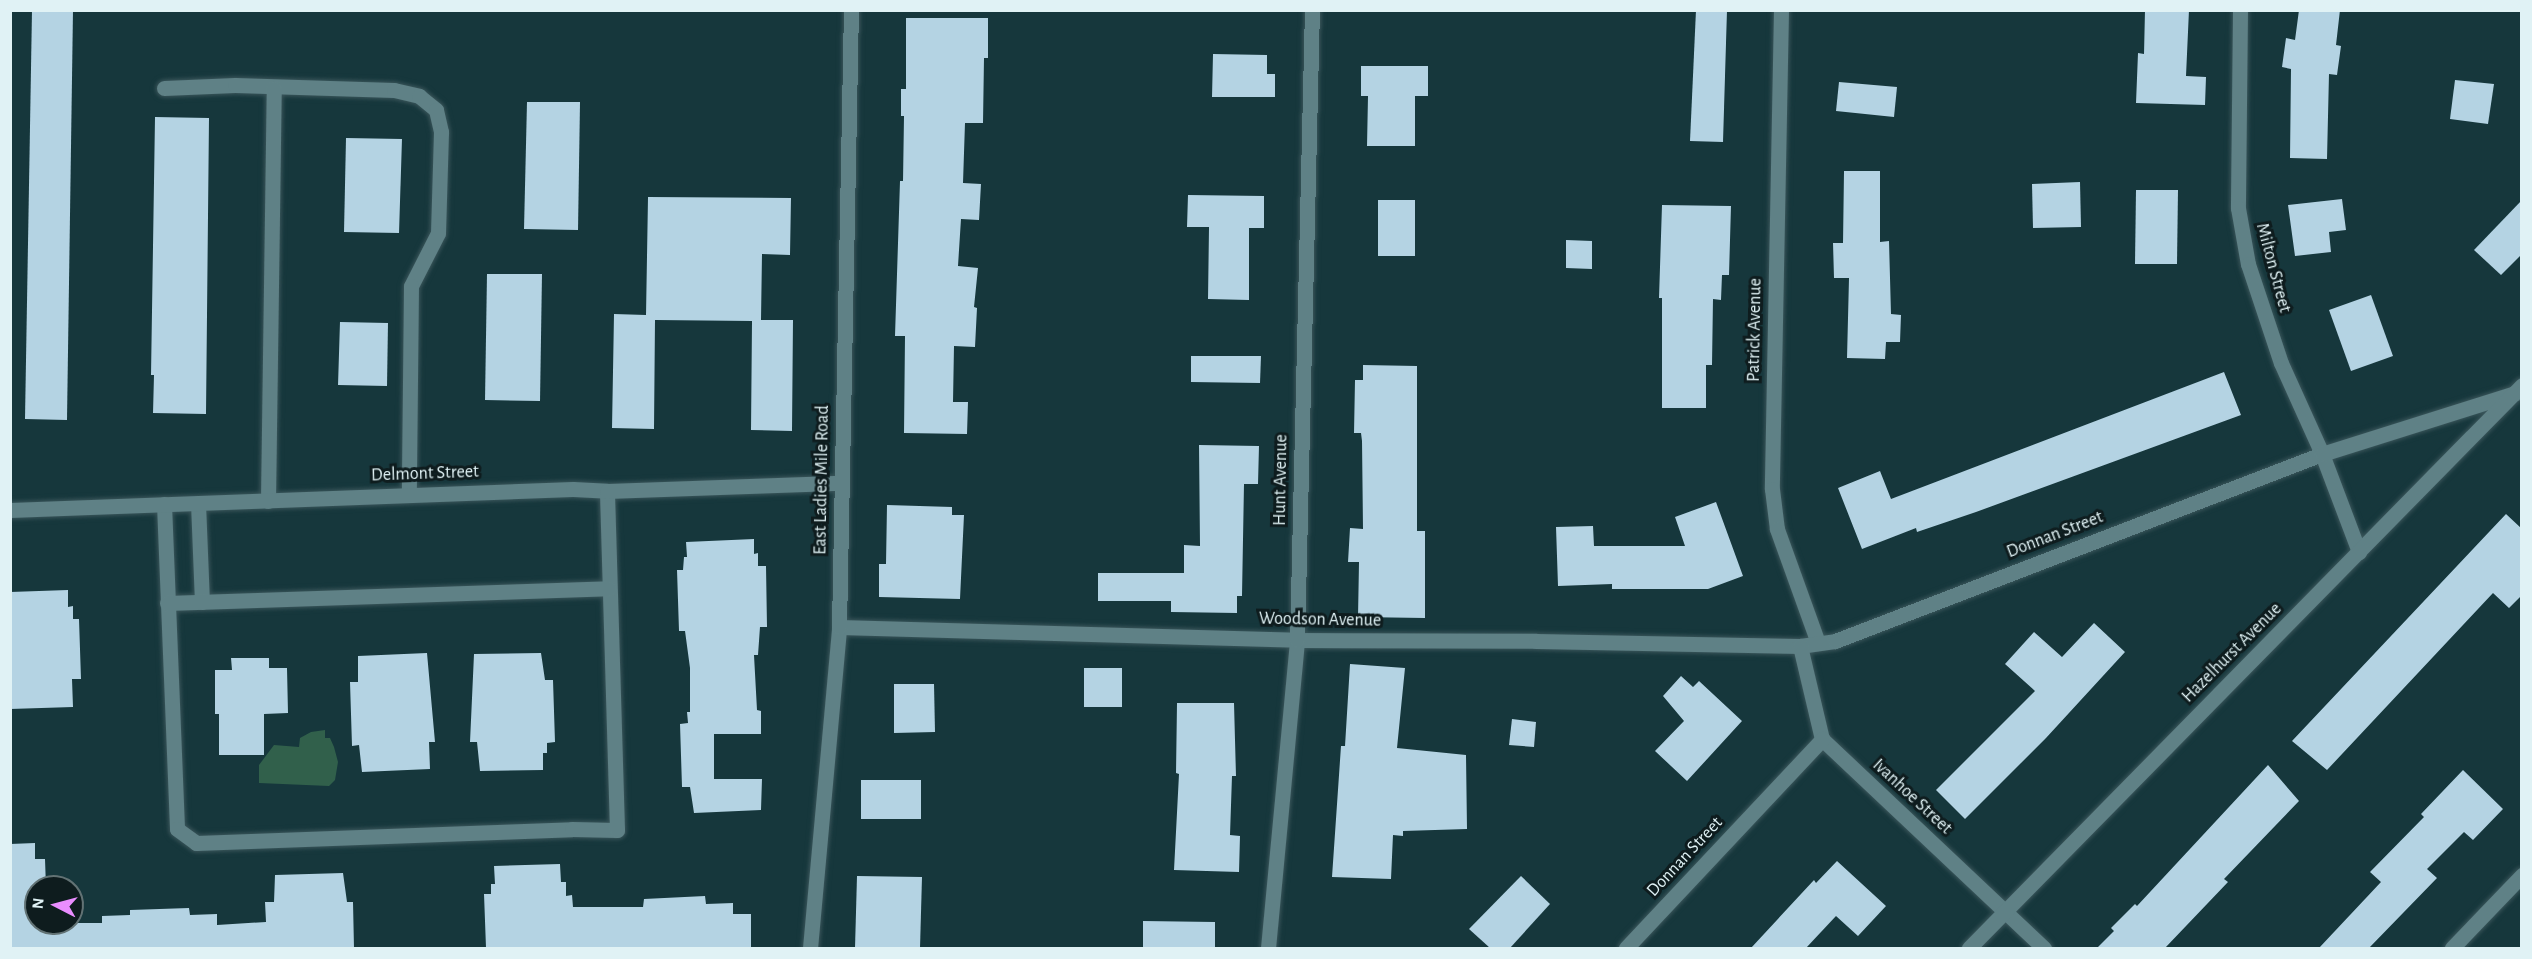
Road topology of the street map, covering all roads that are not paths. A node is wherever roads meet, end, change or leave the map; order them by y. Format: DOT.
graph roads {
  1 [pos="851,10"];
  2 [pos="1312,10"];
  3 [pos="1781,10"];
  4 [pos="2240,10"];
  5 [pos="164,88"];
  6 [pos="274,88"];
  7 [pos="2518,389"];
  8 [pos="2322,454"];
  9 [pos="841,483"];
  10 [pos="607,491"];
  11 [pos="410,494"];
  12 [pos="268,501"];
  13 [pos="198,503"];
  14 [pos="164,504"];
  15 [pos="10,510"];
  16 [pos="2359,552"];
  17 [pos="609,588"];
  18 [pos="202,602"];
  19 [pos="167,603"];
  20 [pos="839,627"];
  21 [pos="1297,640"];
  22 [pos="1818,643"];
  23 [pos="1800,646"];
  24 [pos="1822,739"];
  25 [pos="2522,874"];
  26 [pos="2005,911"];
  27 [pos="810,948"];
  28 [pos="1268,948"];
  29 [pos="1626,948"];
  30 [pos="1969,948"];
  31 [pos="2044,948"];
  32 [pos="2452,948"];
  1 -- 9 [label="street, East Ladies Mile Road"];
  2 -- 21 [label="street, Hunt Avenue"];
  3 -- 22 [label="street, Patrick Avenue"];
  4 -- 8 [label="street, Milton Street"];
  5 -- 6 [label="street"];
  6 -- 11 [label="street"];
  6 -- 12 [label="street"];
  7 -- 8 [label="street"];
  7 -- 16 [label="street, Hazelhurst Avenue"];
  8 -- 16 [label="street, Milton Street"];
  8 -- 22 [label="street, Donnan Street"];
  9 -- 10 [label="street, Delmont Street"];
  9 -- 20 [label="street, East Ladies Mile Road"];
  10 -- 11 [label="street, Delmont Street"];
  10 -- 17 [label="street"];
  11 -- 12 [label="street, Delmont Street"];
  12 -- 13 [label="street, Delmont Street"];
  13 -- 14 [label="street, Delmont Street"];
  13 -- 18 [label="street"];
  14 -- 15 [label="street, Delmont Street"];
  14 -- 19 [label="street"];
  16 -- 26 [label="street, Hazelhurst Avenue"];
  17 -- 18 [label="street"];
  17 -- 19 [label="street"];
  18 -- 19 [label="street"];
  20 -- 21 [label="street, Woodson Avenue"];
  20 -- 27 [label="street, East Ladies Mile Road"];
  21 -- 23 [label="street, Woodson Avenue"];
  21 -- 28 [label="street, Hunt Avenue"];
  22 -- 23 [label="street, Donnan Street"];
  23 -- 24 [label="street"];
  24 -- 26 [label="street, Ivanhoe Street"];
  24 -- 29 [label="street, Donnan Street"];
  25 -- 32 [label="street"];
  26 -- 30 [label="street, Hazelhurst Avenue"];
  26 -- 31 [label="street, Ivanhoe Street"];
}
